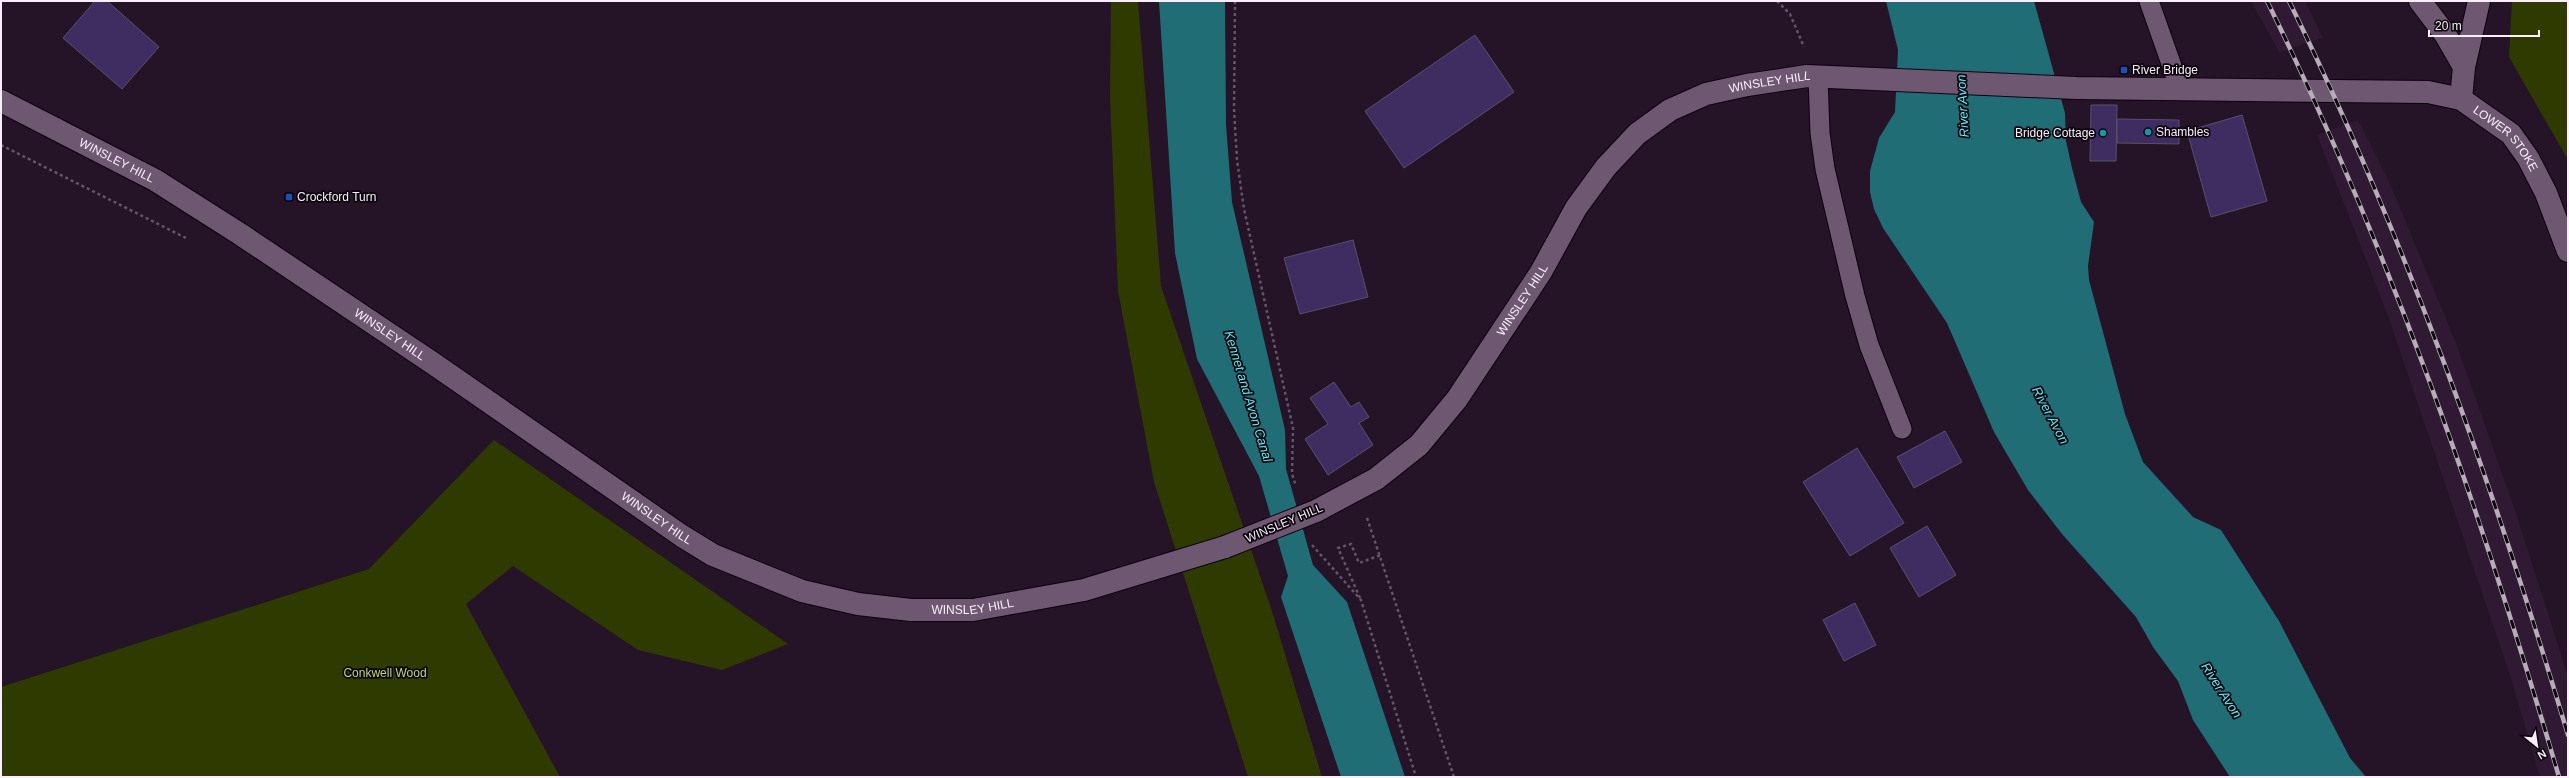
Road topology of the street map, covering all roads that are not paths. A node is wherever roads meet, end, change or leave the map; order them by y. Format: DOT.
graph roads {
  1 [pos="2149,1"];
  2 [pos="2420,1"];
  3 [pos="2479,1"];
  4 [pos="2464,67"];
  5 [pos="1812,77"];
  6 [pos="2180,89"];
  7 [pos="2461,99"];
  8 [pos="1,100"];
  9 [pos="2568,251"];
  10 [pos="1902,429"];
  1 -- 6 [label="lane"];
  2 -- 4 [label="main road"];
  3 -- 4 [label="main road"];
  4 -- 7 [label="main road"];
  5 -- 6 [label="main road, WINSLEY HILL"];
  5 -- 8 [label="main road, WINSLEY HILL, bridge"];
  5 -- 10 [label="lane"];
  6 -- 7 [label="main road, LOWER STOKE"];
  7 -- 9 [label="main road, LOWER STOKE"];
}
